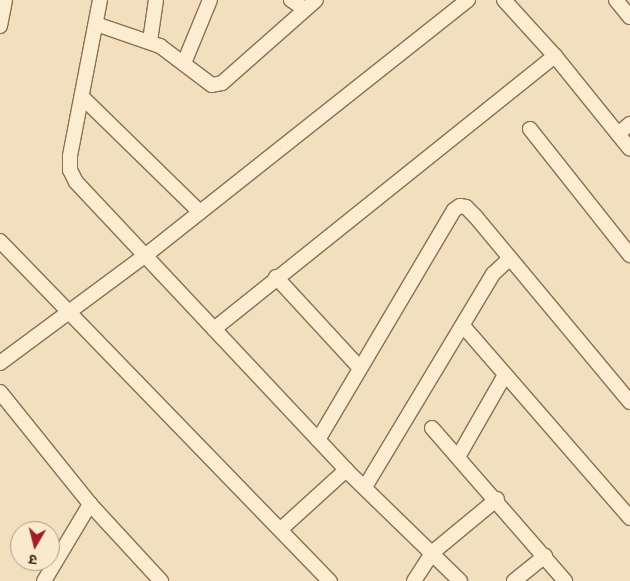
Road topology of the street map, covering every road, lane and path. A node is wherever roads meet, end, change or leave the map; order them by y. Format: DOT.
graph roads {
  1 [pos="5,0"];
  2 [pos="100,0"];
  3 [pos="156,0"];
  4 [pos="210,0"];
  5 [pos="291,0"];
  6 [pos="316,0"];
  7 [pos="468,0"];
  8 [pos="504,0"];
  9 [pos="616,0"];
  10 [pos="305,9"];
  11 [pos="630,17"];
  12 [pos="96,24"];
  13 [pos="0,26"];
  14 [pos="150,41"];
  15 [pos="556,56"];
  16 [pos="184,63"];
  17 [pos="83,98"];
  18 [pos="630,124"];
  19 [pos="530,129"];
  20 [pos="618,134"];
  21 [pos="630,148"];
  22 [pos="200,212"];
  23 [pos="0,241"];
  24 [pos="146,255"];
  25 [pos="630,255"];
  26 [pos="510,258"];
  27 [pos="276,277"];
  28 [pos="67,313"];
  29 [pos="464,327"];
  30 [pos="214,330"];
  31 [pos="0,364"];
  32 [pos="359,367"];
  33 [pos="505,375"];
  34 [pos="0,392"];
  35 [pos="630,402"];
  36 [pos="432,428"];
  37 [pos="318,440"];
  38 [pos="458,457"];
  39 [pos="346,470"];
  40 [pos="365,487"];
  41 [pos="496,499"];
  42 [pos="90,504"];
  43 [pos="630,518"];
  44 [pos="281,529"];
  45 [pos="433,552"];
  46 [pos="545,556"];
  47 [pos="159,580"];
  48 [pos="44,581"];
  49 [pos="330,581"];
  50 [pos="414,581"];
  51 [pos="460,581"];
  52 [pos="514,581"];
  53 [pos="565,581"];
  1 -- 13 [label="street"];
  2 -- 12 [label="street"];
  3 -- 14 [label="street"];
  4 -- 16 [label="street"];
  5 -- 10 [label="street"];
  6 -- 10 [label="street"];
  7 -- 22 [label="street"];
  8 -- 15 [label="street"];
  9 -- 11 [label="street"];
  10 -- 16 [label="street"];
  12 -- 14 [label="street"];
  12 -- 17 [label="street"];
  14 -- 16 [label="street"];
  15 -- 20 [label="street"];
  15 -- 27 [label="street"];
  17 -- 22 [label="street"];
  17 -- 24 [label="street"];
  18 -- 20 [label="street"];
  19 -- 25 [label="street"];
  20 -- 21 [label="street"];
  22 -- 24 [label="street"];
  23 -- 28 [label="street"];
  24 -- 28 [label="street"];
  24 -- 30 [label="street"];
  26 -- 29 [label="street"];
  26 -- 32 [label="street"];
  26 -- 35 [label="street"];
  27 -- 30 [label="street"];
  27 -- 32 [label="street"];
  28 -- 31 [label="street"];
  28 -- 44 [label="street"];
  29 -- 33 [label="street"];
  29 -- 40 [label="street"];
  30 -- 37 [label="street"];
  32 -- 37 [label="street"];
  33 -- 38 [label="street"];
  33 -- 43 [label="street"];
  34 -- 42 [label="street"];
  36 -- 38 [label="street"];
  37 -- 39 [label="street"];
  38 -- 41 [label="street"];
  39 -- 40 [label="street"];
  39 -- 44 [label="street"];
  40 -- 45 [label="street"];
  41 -- 45 [label="street"];
  41 -- 46 [label="street"];
  42 -- 47 [label="street"];
  42 -- 48 [label="street"];
  44 -- 49 [label="street"];
  45 -- 50 [label="street"];
  45 -- 51 [label="street"];
  46 -- 52 [label="street"];
  46 -- 53 [label="street"];
}
